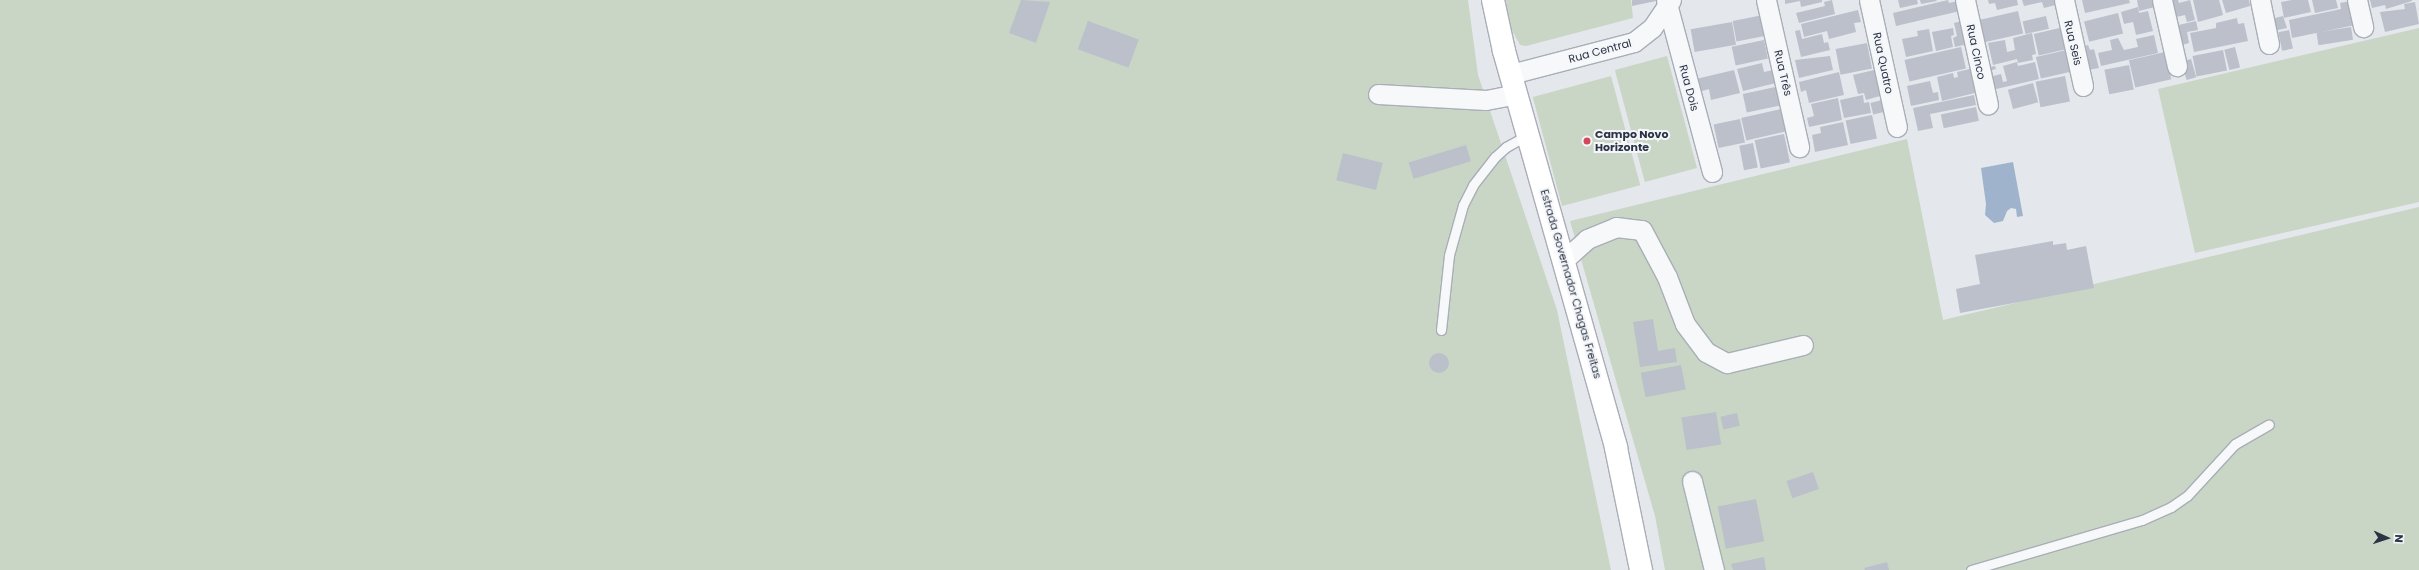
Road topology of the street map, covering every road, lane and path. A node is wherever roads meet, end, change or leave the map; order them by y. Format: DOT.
graph roads {
  1 [pos="1493,0"];
  2 [pos="1766,0"];
  3 [pos="1869,0"];
  4 [pos="1965,0"];
  5 [pos="2064,0"];
  6 [pos="2162,0"];
  7 [pos="2260,0"];
  8 [pos="2357,0"];
  9 [pos="1668,2"];
  10 [pos="2363,27"];
  11 [pos="2269,44"];
  12 [pos="2177,66"];
  13 [pos="1514,84"];
  14 [pos="2083,86"];
  15 [pos="1378,94"];
  16 [pos="1988,105"];
  17 [pos="1897,127"];
  18 [pos="1529,134"];
  19 [pos="1799,147"];
  20 [pos="1712,172"];
  21 [pos="1564,260"];
  22 [pos="1441,330"];
  23 [pos="1803,345"];
  24 [pos="2269,424"];
  25 [pos="1692,481"];
  26 [pos="1641,570"];
  27 [pos="1714,570"];
  28 [pos="1971,570"];
  1 -- 13 [label="main road, Estrada Governador Chagas Freitas"];
  2 -- 19 [label="street, Rua Três"];
  3 -- 17 [label="street, Rua Quatro"];
  4 -- 16 [label="street, Rua Cinco"];
  5 -- 14 [label="street, Rua Seis"];
  6 -- 12 [label="street"];
  7 -- 11 [label="street"];
  8 -- 10 [label="street"];
  9 -- 13 [label="street, Rua Central"];
  9 -- 20 [label="street, Rua Dois"];
  13 -- 15 [label="street, Rua Central"];
  13 -- 18 [label="main road, Estrada Governador Chagas Freitas"];
  18 -- 21 [label="main road, Estrada Governador Chagas Freitas"];
  18 -- 22 [label="lane"];
  21 -- 23 [label="street"];
  21 -- 26 [label="main road, Estrada Governador Chagas Freitas"];
  24 -- 28 [label="lane"];
  25 -- 27 [label="street"];
}
